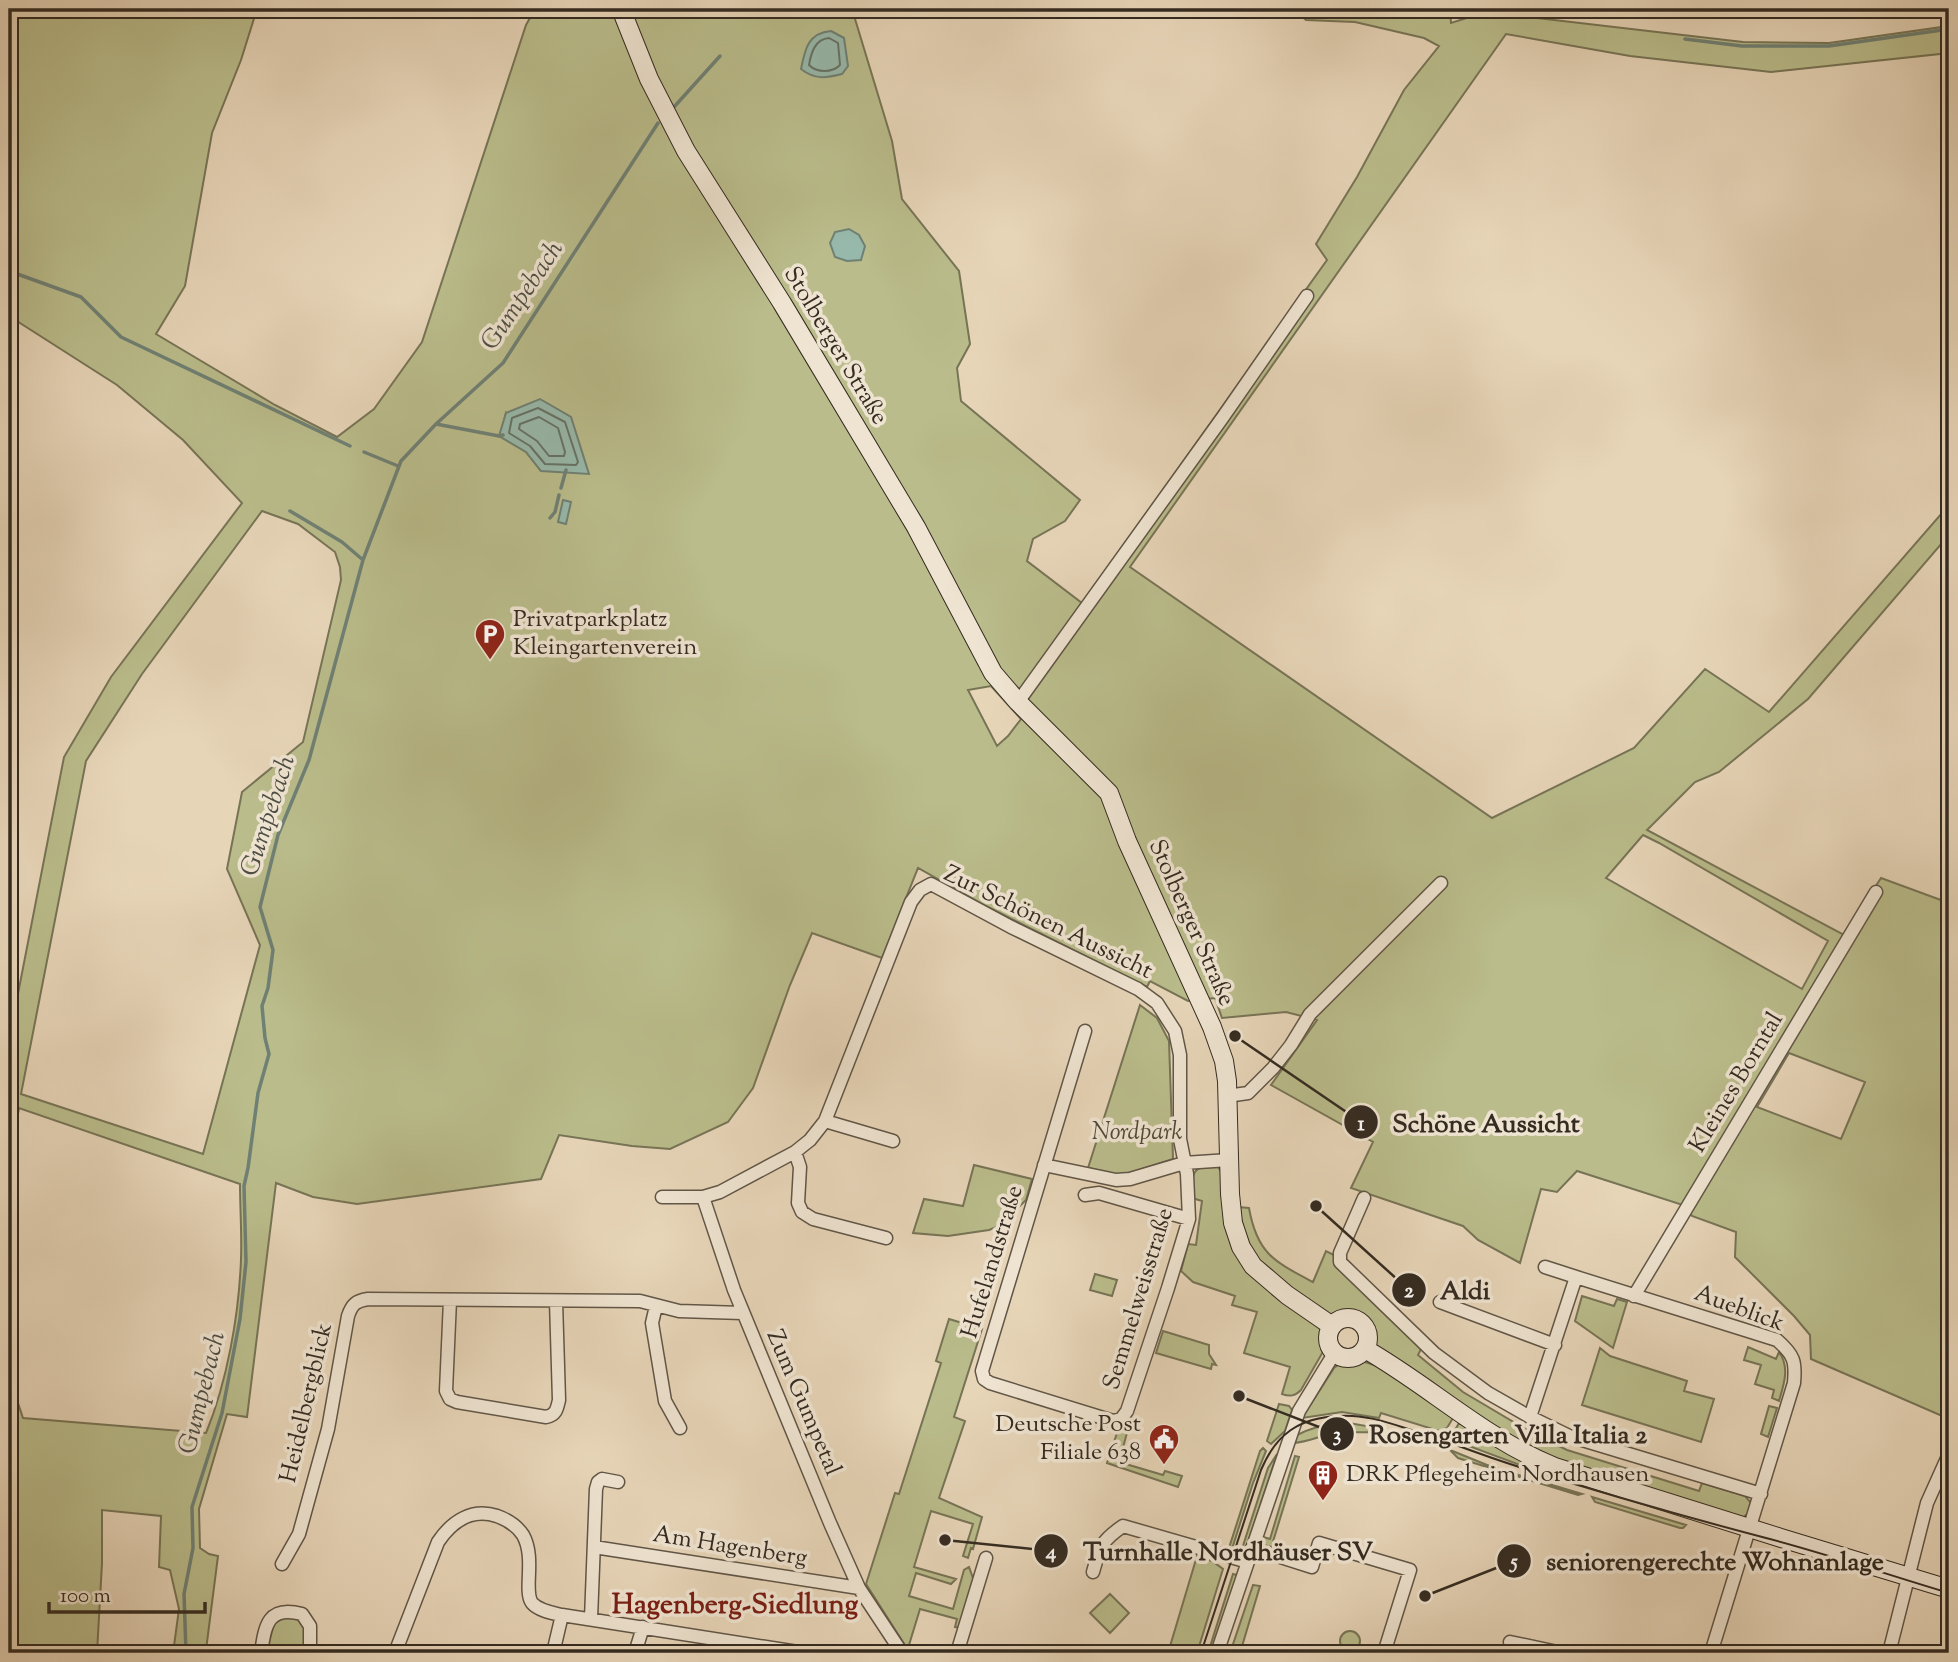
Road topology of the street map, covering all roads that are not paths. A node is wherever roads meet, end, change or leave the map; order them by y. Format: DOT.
graph roads {
  1 [pos="621,9"];
  2 [pos="1307,296"];
  3 [pos="1018,702"];
  4 [pos="1441,883"];
  5 [pos="1876,892"];
  6 [pos="1085,1031"];
  7 [pos="1227,1096"];
  8 [pos="825,1121"];
  9 [pos="893,1141"];
  10 [pos="795,1152"];
  11 [pos="1229,1160"];
  12 [pos="1184,1163"];
  13 [pos="1044,1165"];
  14 [pos="1085,1195"];
  15 [pos="662,1197"];
  16 [pos="703,1197"];
  17 [pos="1364,1198"];
  18 [pos="1189,1219"];
  19 [pos="886,1238"];
  20 [pos="1545,1267"];
  21 [pos="1576,1277"];
  22 [pos="1634,1296"];
  23 [pos="450,1300"];
  24 [pos="556,1301"];
  25 [pos="1440,1302"];
  26 [pos="656,1306"];
  27 [pos="742,1312"];
  28 [pos="1332,1326"];
  29 [pos="1555,1345"];
  30 [pos="1365,1349"];
  31 [pos="1335,1352"];
  32 [pos="982,1371"];
  33 [pos="1530,1417"];
  34 [pos="680,1428"];
  35 [pos="1949,1454"];
  36 [pos="618,1482"];
  37 [pos="1760,1494"];
  38 [pos="1750,1528"];
  39 [pos="594,1547"];
  40 [pos="1252,1548"];
  41 [pos="986,1558"];
  42 [pos="1248,1562"];
  43 [pos="282,1564"];
  44 [pos="1093,1572"];
  45 [pos="1908,1576"];
  46 [pos="859,1588"];
  47 [pos="1949,1589"];
  48 [pos="562,1615"];
  49 [pos="592,1619"];
  50 [pos="643,1628"];
  51 [pos="1510,1642"];
  52 [pos="733,1648"];
  53 [pos="261,1653"];
  54 [pos="310,1653"];
  55 [pos="395,1653"];
  56 [pos="553,1653"];
  57 [pos="635,1653"];
  58 [pos="804,1653"];
  59 [pos="902,1653"];
  60 [pos="957,1653"];
  61 [pos="1217,1653"];
  62 [pos="1384,1653"];
  63 [pos="1562,1653"];
  64 [pos="1711,1653"];
  65 [pos="1889,1653"];
  1 -- 3 [label="main road, Stolberger Straße"];
  2 -- 3 [label="street"];
  3 -- 7 [label="main road, Stolberger Straße"];
  4 -- 7 [label="street"];
  5 -- 22 [label="street, Kleines Borntal"];
  6 -- 13 [label="street, Hufelandstraße"];
  7 -- 11 [label="main road, Stolberger Straße"];
  8 -- 9 [label="street"];
  8 -- 10 [label="street, Zur Schönen Aussicht"];
  8 -- 12 [label="street, Zur Schönen Aussicht"];
  10 -- 16 [label="street, Zur Schönen Aussicht"];
  10 -- 19 [label="street"];
  11 -- 12 [label="street, Hufelandstraße"];
  11 -- 28 [label="main road, Stolberger Straße"];
  12 -- 13 [label="street, Hufelandstraße"];
  12 -- 18 [label="street, Semmelweisstraße"];
  13 -- 32 [label="street, Hufelandstraße"];
  14 -- 18 [label="street"];
  15 -- 16 [label="street"];
  16 -- 27 [label="street, Zum Gumpetal"];
  17 -- 33 [label="street"];
  18 -- 32 [label="street, Semmelweisstraße"];
  20 -- 21 [label="street, Aueblick"];
  21 -- 22 [label="street, Aueblick"];
  21 -- 29 [label="street"];
  22 -- 37 [label="street, Aueblick"];
  23 -- 24 [label="street, Heidelbergblick"];
  23 -- 24 [label="street"];
  23 -- 43 [label="street, Heidelbergblick"];
  24 -- 26 [label="street, Heidelbergblick"];
  25 -- 29 [label="street"];
  26 -- 27 [label="street, Heidelbergblick"];
  26 -- 34 [label="street"];
  27 -- 46 [label="street, Zum Gumpetal"];
  28 -- 30 [label="main road"];
  28 -- 31 [label="main road"];
  29 -- 33 [label="street"];
  30 -- 31 [label="main road"];
  30 -- 38 [label="main road"];
  31 -- 40 [label="street"];
  33 -- 37 [label="street"];
  35 -- 45 [label="street"];
  36 -- 39 [label="street"];
  37 -- 38 [label="street, Aueblick"];
  38 -- 45 [label="main road"];
  38 -- 64 [label="street, Aueblick"];
  39 -- 46 [label="street, Am Hagenberg"];
  39 -- 49 [label="street"];
  40 -- 42 [label="street"];
  40 -- 62 [label="street"];
  41 -- 60 [label="street"];
  42 -- 44 [label="street"];
  42 -- 61 [label="street"];
  45 -- 47 [label="main road"];
  45 -- 65 [label="street"];
  46 -- 59 [label="street, Zum Gumpetal"];
  48 -- 49 [label="street"];
  48 -- 55 [label="street"];
  48 -- 56 [label="street"];
  49 -- 50 [label="street"];
  50 -- 52 [label="street"];
  50 -- 57 [label="street"];
  51 -- 63 [label="street"];
  52 -- 58 [label="street"];
  53 -- 54 [label="street"];
}
